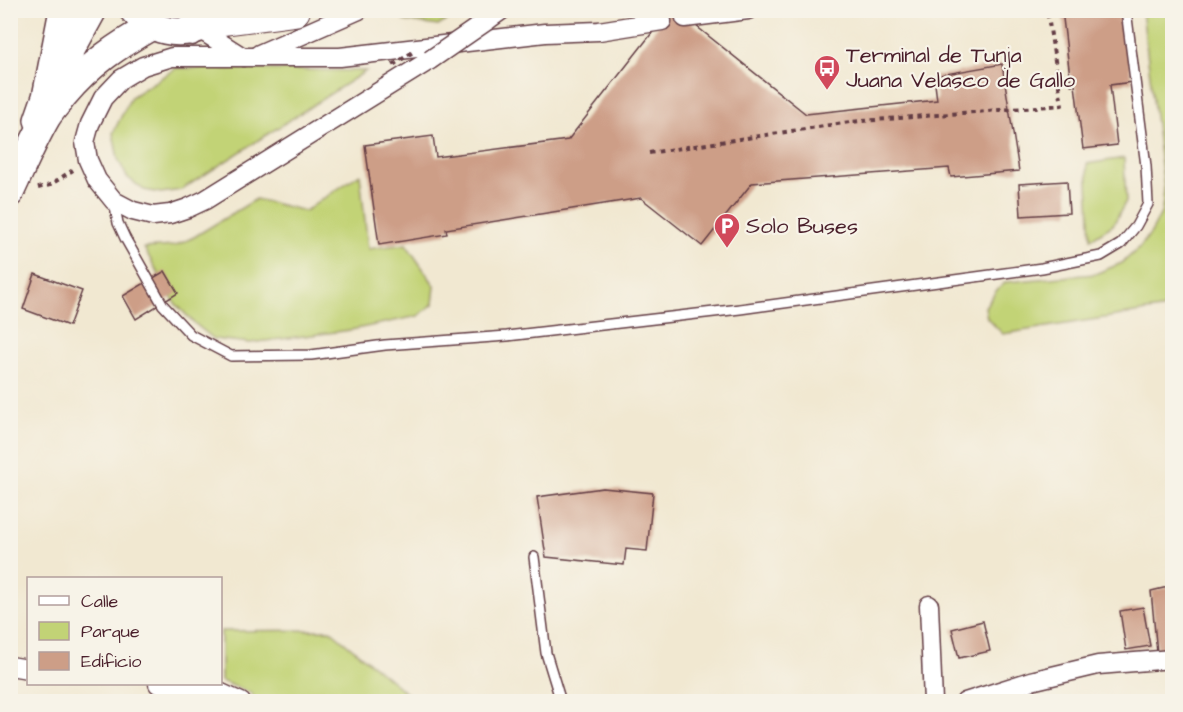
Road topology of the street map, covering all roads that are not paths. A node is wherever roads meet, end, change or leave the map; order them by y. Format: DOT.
graph roads {
  1 [pos="63,10"];
  2 [pos="93,10"];
  3 [pos="294,10"];
  4 [pos="359,10"];
  5 [pos="748,10"];
  6 [pos="1126,10"];
  7 [pos="495,15"];
  8 [pos="143,18"];
  9 [pos="685,18"];
  10 [pos="214,20"];
  11 [pos="662,21"];
  12 [pos="172,57"];
  13 [pos="249,57"];
  14 [pos="46,97"];
  15 [pos="21,174"];
  16 [pos="114,201"];
  17 [pos="534,557"];
  18 [pos="929,605"];
  19 [pos="1173,659"];
  20 [pos="10,666"];
  21 [pos="27,669"];
  22 [pos="175,685"];
  23 [pos="241,702"];
  24 [pos="561,702"];
  25 [pos="933,702"];
  26 [pos="965,702"];
  1 -- 14 [label="main road"];
  2 -- 14 [label="main road"];
  3 -- 10 [label="highway"];
  4 -- 13 [label="street"];
  5 -- 9 [label="street"];
  6 -- 16 [label="lane"];
  7 -- 16 [label="street, bridge"];
  8 -- 10 [label="main road"];
  8 -- 15 [label="main road"];
  10 -- 12 [label="street"];
  10 -- 13 [label="street"];
  11 -- 13 [label="street"];
  12 -- 13 [label="street"];
  12 -- 16 [label="street"];
  14 -- 15 [label="main road"];
  17 -- 24 [label="lane"];
  18 -- 25 [label="street"];
  19 -- 26 [label="street"];
  20 -- 21 [label="street"];
  22 -- 23 [label="street"];
}
